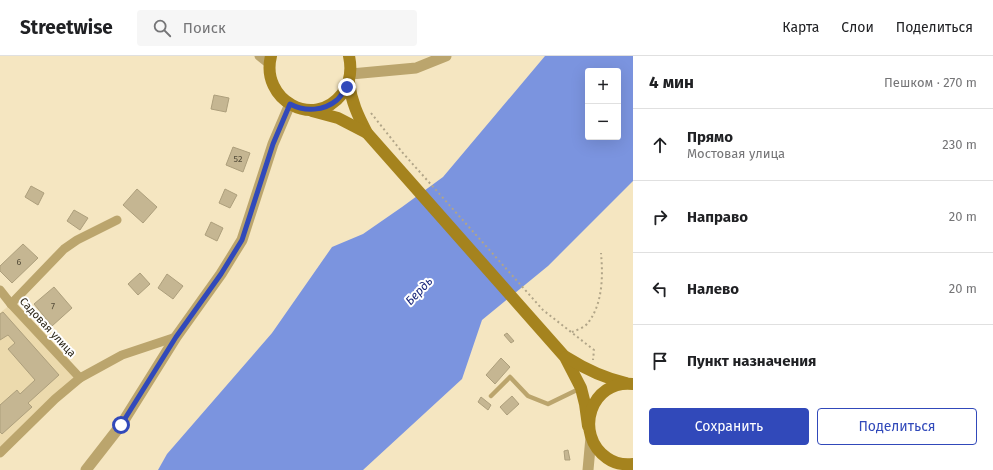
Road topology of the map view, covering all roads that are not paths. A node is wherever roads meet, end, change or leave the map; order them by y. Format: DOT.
graph roads {
  1 [pos="349,56"];
  2 [pos="446,56"];
  3 [pos="268,58"];
  4 [pos="350,78"];
  5 [pos="290,104"];
  6 [pos="305,109"];
  7 [pos="367,133"];
  8 [pos="117,220"];
  9 [pos="0,290"];
  10 [pos="11,304"];
  11 [pos="176,337"];
  12 [pos="565,357"];
  13 [pos="80,378"];
  14 [pos="631,383"];
  15 [pos="581,388"];
  16 [pos="491,396"];
  17 [pos="590,432"];
  18 [pos="0,453"];
  19 [pos="633,464"];
  20 [pos="86,470"];
  21 [pos="588,470"];
  1 -- 4 [label="main road"];
  2 -- 4 [label="street"];
  3 -- 5 [label="main road"];
  4 -- 6 [label="main road"];
  4 -- 7 [label="main road"];
  5 -- 6 [label="main road"];
  5 -- 11 [label="street"];
  6 -- 7 [label="main road"];
  7 -- 12 [label="main road"];
  8 -- 10 [label="street"];
  9 -- 10 [label="street, Садовая улица"];
  10 -- 13 [label="street, Садовая улица"];
  11 -- 13 [label="street"];
  11 -- 20 [label="street"];
  12 -- 14 [label="main road"];
  12 -- 15 [label="main road"];
  13 -- 18 [label="street"];
  14 -- 17 [label="main road"];
  15 -- 16 [label="lane"];
  15 -- 17 [label="main road"];
  17 -- 19 [label="main road"];
  17 -- 21 [label="street"];
}
